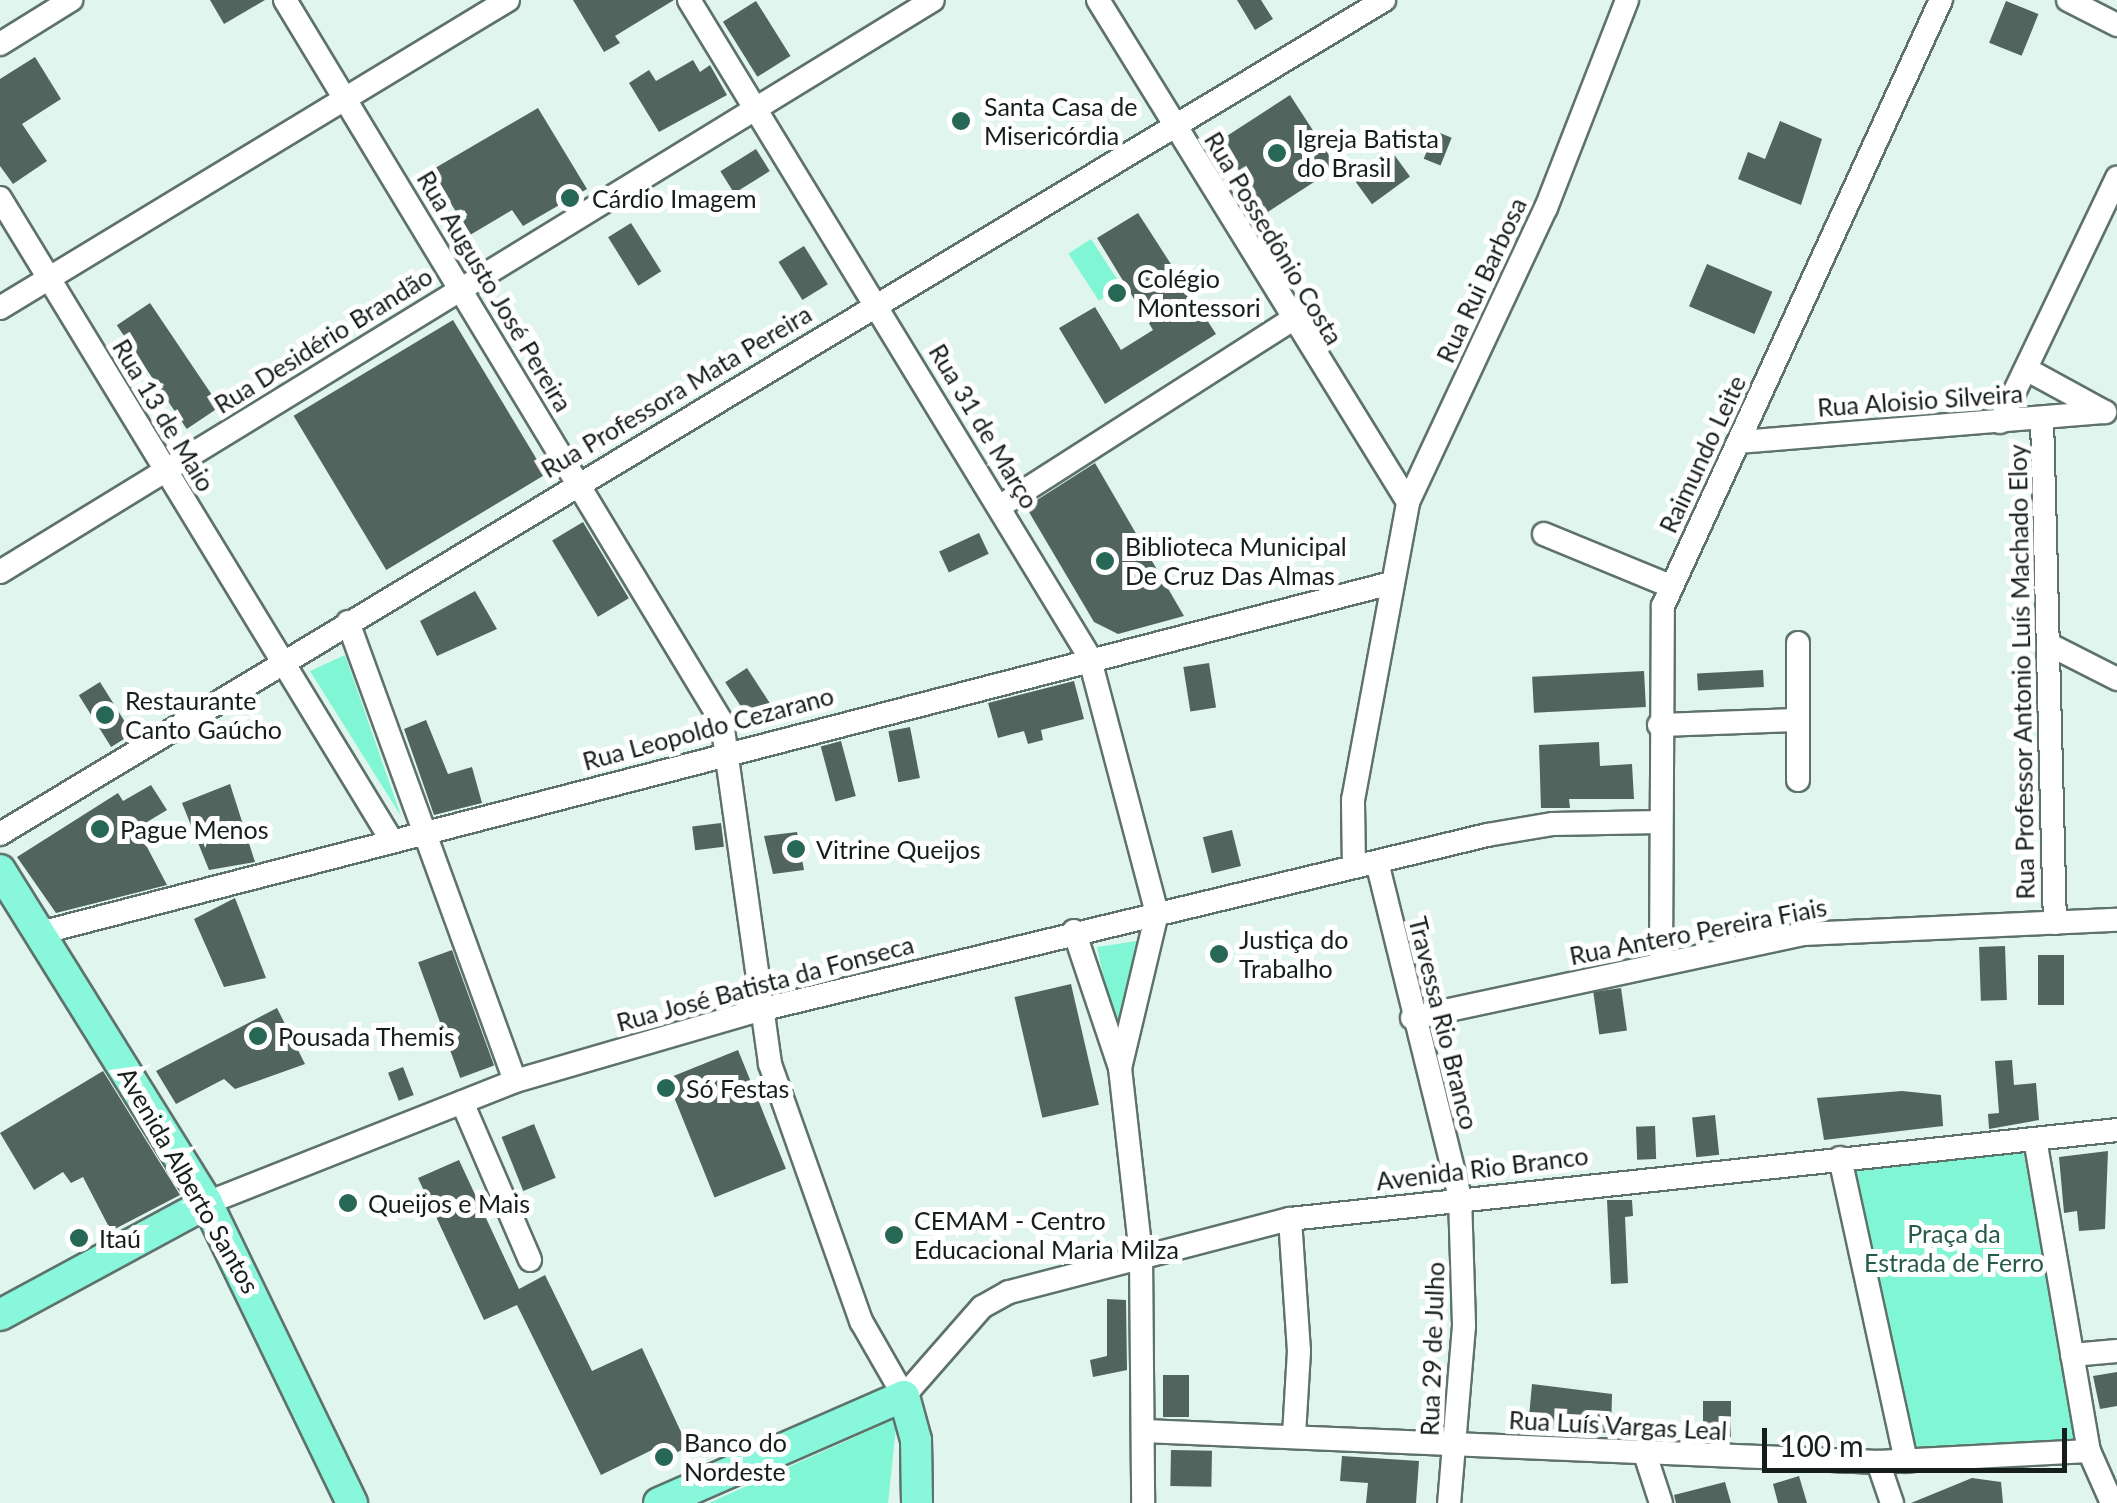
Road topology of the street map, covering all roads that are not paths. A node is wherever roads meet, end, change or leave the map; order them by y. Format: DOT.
graph roads {
  1 [pos="71,0"];
  2 [pos="285,0"];
  3 [pos="508,0"];
  4 [pos="688,0"];
  5 [pos="934,0"];
  6 [pos="1098,0"];
  7 [pos="1384,0"];
  8 [pos="1626,0"];
  9 [pos="1942,0"];
  10 [pos="2068,0"];
  11 [pos="2117,25"];
  12 [pos="0,44"];
  13 [pos="346,99"];
  14 [pos="754,110"];
  15 [pos="1174,126"];
  16 [pos="2117,178"];
  17 [pos="0,198"];
  18 [pos="50,278"];
  19 [pos="459,286"];
  20 [pos="878,302"];
  21 [pos="0,308"];
  22 [pos="1290,322"];
  23 [pos="2026,368"];
  24 [pos="2111,416"];
  25 [pos="2042,418"];
  26 [pos="2000,422"];
  27 [pos="1740,442"];
  28 [pos="166,472"];
  29 [pos="578,480"];
  30 [pos="1408,502"];
  31 [pos="999,507"];
  32 [pos="1544,534"];
  33 [pos="0,572"];
  34 [pos="1391,582"];
  35 [pos="1670,586"];
  36 [pos="348,622"];
  37 [pos="1798,643"];
  38 [pos="2052,646"];
  39 [pos="1089,656"];
  40 [pos="282,660"];
  41 [pos="2117,680"];
  42 [pos="1798,720"];
  43 [pos="1659,726"];
  44 [pos="731,750"];
  45 [pos="1798,780"];
  46 [pos="1660,822"];
  47 [pos="422,833"];
  48 [pos="0,834"];
  49 [pos="392,841"];
  50 [pos="1366,865"];
  51 [pos="0,870"];
  52 [pos="1157,913"];
  53 [pos="2117,920"];
  54 [pos="2055,923"];
  55 [pos="1074,931"];
  56 [pos="40,932"];
  57 [pos="1661,963"];
  58 [pos="760,1010"];
  59 [pos="1412,1018"];
  60 [pos="1120,1068"];
  61 [pos="515,1081"];
  62 [pos="462,1102"];
  63 [pos="2117,1130"];
  64 [pos="2034,1138"];
  65 [pos="1840,1158"];
  66 [pos="1460,1196"];
  67 [pos="207,1203"];
  68 [pos="1290,1219"];
  69 [pos="1141,1254"];
  70 [pos="530,1260"];
  71 [pos="0,1315"];
  72 [pos="2117,1351"];
  73 [pos="2072,1355"];
  74 [pos="904,1396"];
  75 [pos="1144,1431"];
  76 [pos="1294,1434"];
  77 [pos="1456,1444"];
  78 [pos="2089,1451"];
  79 [pos="1646,1457"];
  80 [pos="1906,1461"];
  81 [pos="1878,1462"];
  82 [pos="352,1503"];
  83 [pos="659,1503"];
  84 [pos="917,1503"];
  85 [pos="1143,1503"];
  86 [pos="1449,1503"];
  87 [pos="1660,1503"];
  88 [pos="1892,1503"];
  89 [pos="2112,1503"];
  1 -- 12 [label="street"];
  2 -- 13 [label="street, Rua Augusto José Pereira"];
  3 -- 13 [label="street"];
  4 -- 14 [label="street, Rua 31 de Março"];
  5 -- 14 [label="street, Rua Desidério Brandão"];
  6 -- 15 [label="street, Rua Possedônio Costa"];
  7 -- 15 [label="street, Rua Professora Mata Pereira"];
  8 -- 30 [label="street, Rua Rui Barbosa"];
  9 -- 27 [label="street, Raimundo Leite"];
  10 -- 11 [label="street"];
  13 -- 18 [label="street"];
  13 -- 19 [label="street, Rua Augusto José Pereira"];
  14 -- 19 [label="street, Rua Desidério Brandão"];
  14 -- 20 [label="street, Rua 31 de Março"];
  15 -- 20 [label="street, Rua Professora Mata Pereira"];
  15 -- 22 [label="street, Rua Possedônio Costa"];
  16 -- 23 [label="street, Rua Professor Antonio Luís Machado Eloy"];
  17 -- 18 [label="street, Rua 13 de Maio"];
  18 -- 21 [label="street"];
  18 -- 28 [label="street, Rua 13 de Maio"];
  19 -- 28 [label="street, Rua Desidério Brandão"];
  19 -- 29 [label="street, Rua Augusto José Pereira"];
  20 -- 29 [label="street, Rua Professora Mata Pereira"];
  20 -- 31 [label="street, Rua 31 de Março"];
  22 -- 30 [label="street, Rua Possedônio Costa"];
  22 -- 31 [label="street"];
  23 -- 24 [label="street"];
  23 -- 26 [label="street, Rua Professor Antonio Luís Machado Eloy"];
  24 -- 25 [label="street, Rua Aloisio Silveira"];
  25 -- 26 [label="street, Rua Aloisio Silveira"];
  25 -- 38 [label="street, Rua Professor Antonio Luís Machado Eloy"];
  26 -- 27 [label="street, Rua Aloisio Silveira"];
  27 -- 35 [label="street, Raimundo Leite"];
  28 -- 33 [label="street, Rua Desidério Brandão"];
  28 -- 40 [label="street, Rua 13 de Maio"];
  29 -- 36 [label="street, Rua Professora Mata Pereira"];
  29 -- 44 [label="street, Rua Augusto José Pereira"];
  30 -- 34 [label="street, Rua Rui Barbosa"];
  31 -- 39 [label="street, Rua 31 de Março"];
  32 -- 35 [label="street"];
  34 -- 39 [label="street, Rua Leopoldo Cezarano"];
  34 -- 50 [label="street, Travessa Rio Branco"];
  35 -- 43 [label="street, Raimundo Leite"];
  36 -- 40 [label="street, Rua Professora Mata Pereira"];
  36 -- 47 [label="street"];
  37 -- 42 [label="street"];
  38 -- 41 [label="street"];
  38 -- 54 [label="street, Rua Professor Antonio Luís Machado Eloy"];
  39 -- 44 [label="street, Rua Leopoldo Cezarano"];
  39 -- 52 [label="street, Rua 31 de Março"];
  40 -- 48 [label="street, Rua Professora Mata Pereira"];
  40 -- 49 [label="street, Rua 13 de Maio"];
  42 -- 43 [label="street"];
  42 -- 45 [label="street"];
  43 -- 46 [label="street, Raimundo Leite"];
  44 -- 47 [label="street, Rua Leopoldo Cezarano"];
  44 -- 58 [label="street, Rua Augusto José Pereira"];
  46 -- 50 [label="street, Rua José Batista da Fonseca"];
  46 -- 57 [label="street, Raimundo Leite"];
  47 -- 49 [label="street, Rua Leopoldo Cezarano"];
  47 -- 61 [label="street"];
  49 -- 56 [label="street, Rua Leopoldo Cezarano"];
  50 -- 52 [label="street, Rua José Batista da Fonseca"];
  50 -- 59 [label="street, Travessa Rio Branco"];
  51 -- 56 [label="main road, Avenida Alberto Santos"];
  52 -- 55 [label="street, Rua José Batista da Fonseca"];
  52 -- 60 [label="street"];
  53 -- 54 [label="street, Rua Antero Pereira Fiais"];
  54 -- 57 [label="street, Rua Antero Pereira Fiais"];
  55 -- 58 [label="street, Rua José Batista da Fonseca"];
  55 -- 60 [label="street"];
  56 -- 67 [label="main road, Avenida Alberto Santos"];
  57 -- 59 [label="street, Rua Antero Pereira Fiais"];
  58 -- 61 [label="street, Rua José Batista da Fonseca"];
  58 -- 74 [label="street, Rua Augusto José Pereira"];
  59 -- 66 [label="street, Travessa Rio Branco"];
  60 -- 69 [label="street"];
  61 -- 62 [label="street, Rua José Batista da Fonseca"];
  62 -- 67 [label="street, Rua José Batista da Fonseca"];
  62 -- 70 [label="street"];
  63 -- 64 [label="street, Avenida Rio Branco"];
  64 -- 65 [label="street, Avenida Rio Branco"];
  64 -- 73 [label="street"];
  65 -- 66 [label="street, Avenida Rio Branco"];
  65 -- 80 [label="street"];
  66 -- 68 [label="street, Avenida Rio Branco"];
  66 -- 77 [label="street, Rua 29 de Julho"];
  67 -- 71 [label="main road"];
  67 -- 82 [label="main road, Avenida Alberto Santos"];
  68 -- 69 [label="street, Avenida Rio Branco"];
  68 -- 76 [label="street"];
  69 -- 74 [label="street, Avenida Rio Branco"];
  69 -- 75 [label="street"];
  72 -- 73 [label="street"];
  73 -- 78 [label="street"];
  74 -- 83 [label="main road"];
  74 -- 84 [label="main road"];
  75 -- 76 [label="street, Rua Luís Vargas Leal"];
  75 -- 85 [label="street"];
  76 -- 77 [label="street, Rua Luís Vargas Leal"];
  77 -- 79 [label="street, Rua Luís Vargas Leal"];
  77 -- 86 [label="street, Rua 29 de Julho"];
  78 -- 80 [label="street, Rua Luís Vargas Leal"];
  78 -- 89 [label="street"];
  79 -- 81 [label="street, Rua Luís Vargas Leal"];
  79 -- 87 [label="street"];
  80 -- 81 [label="street, Rua Luís Vargas Leal"];
  81 -- 88 [label="street"];
}
